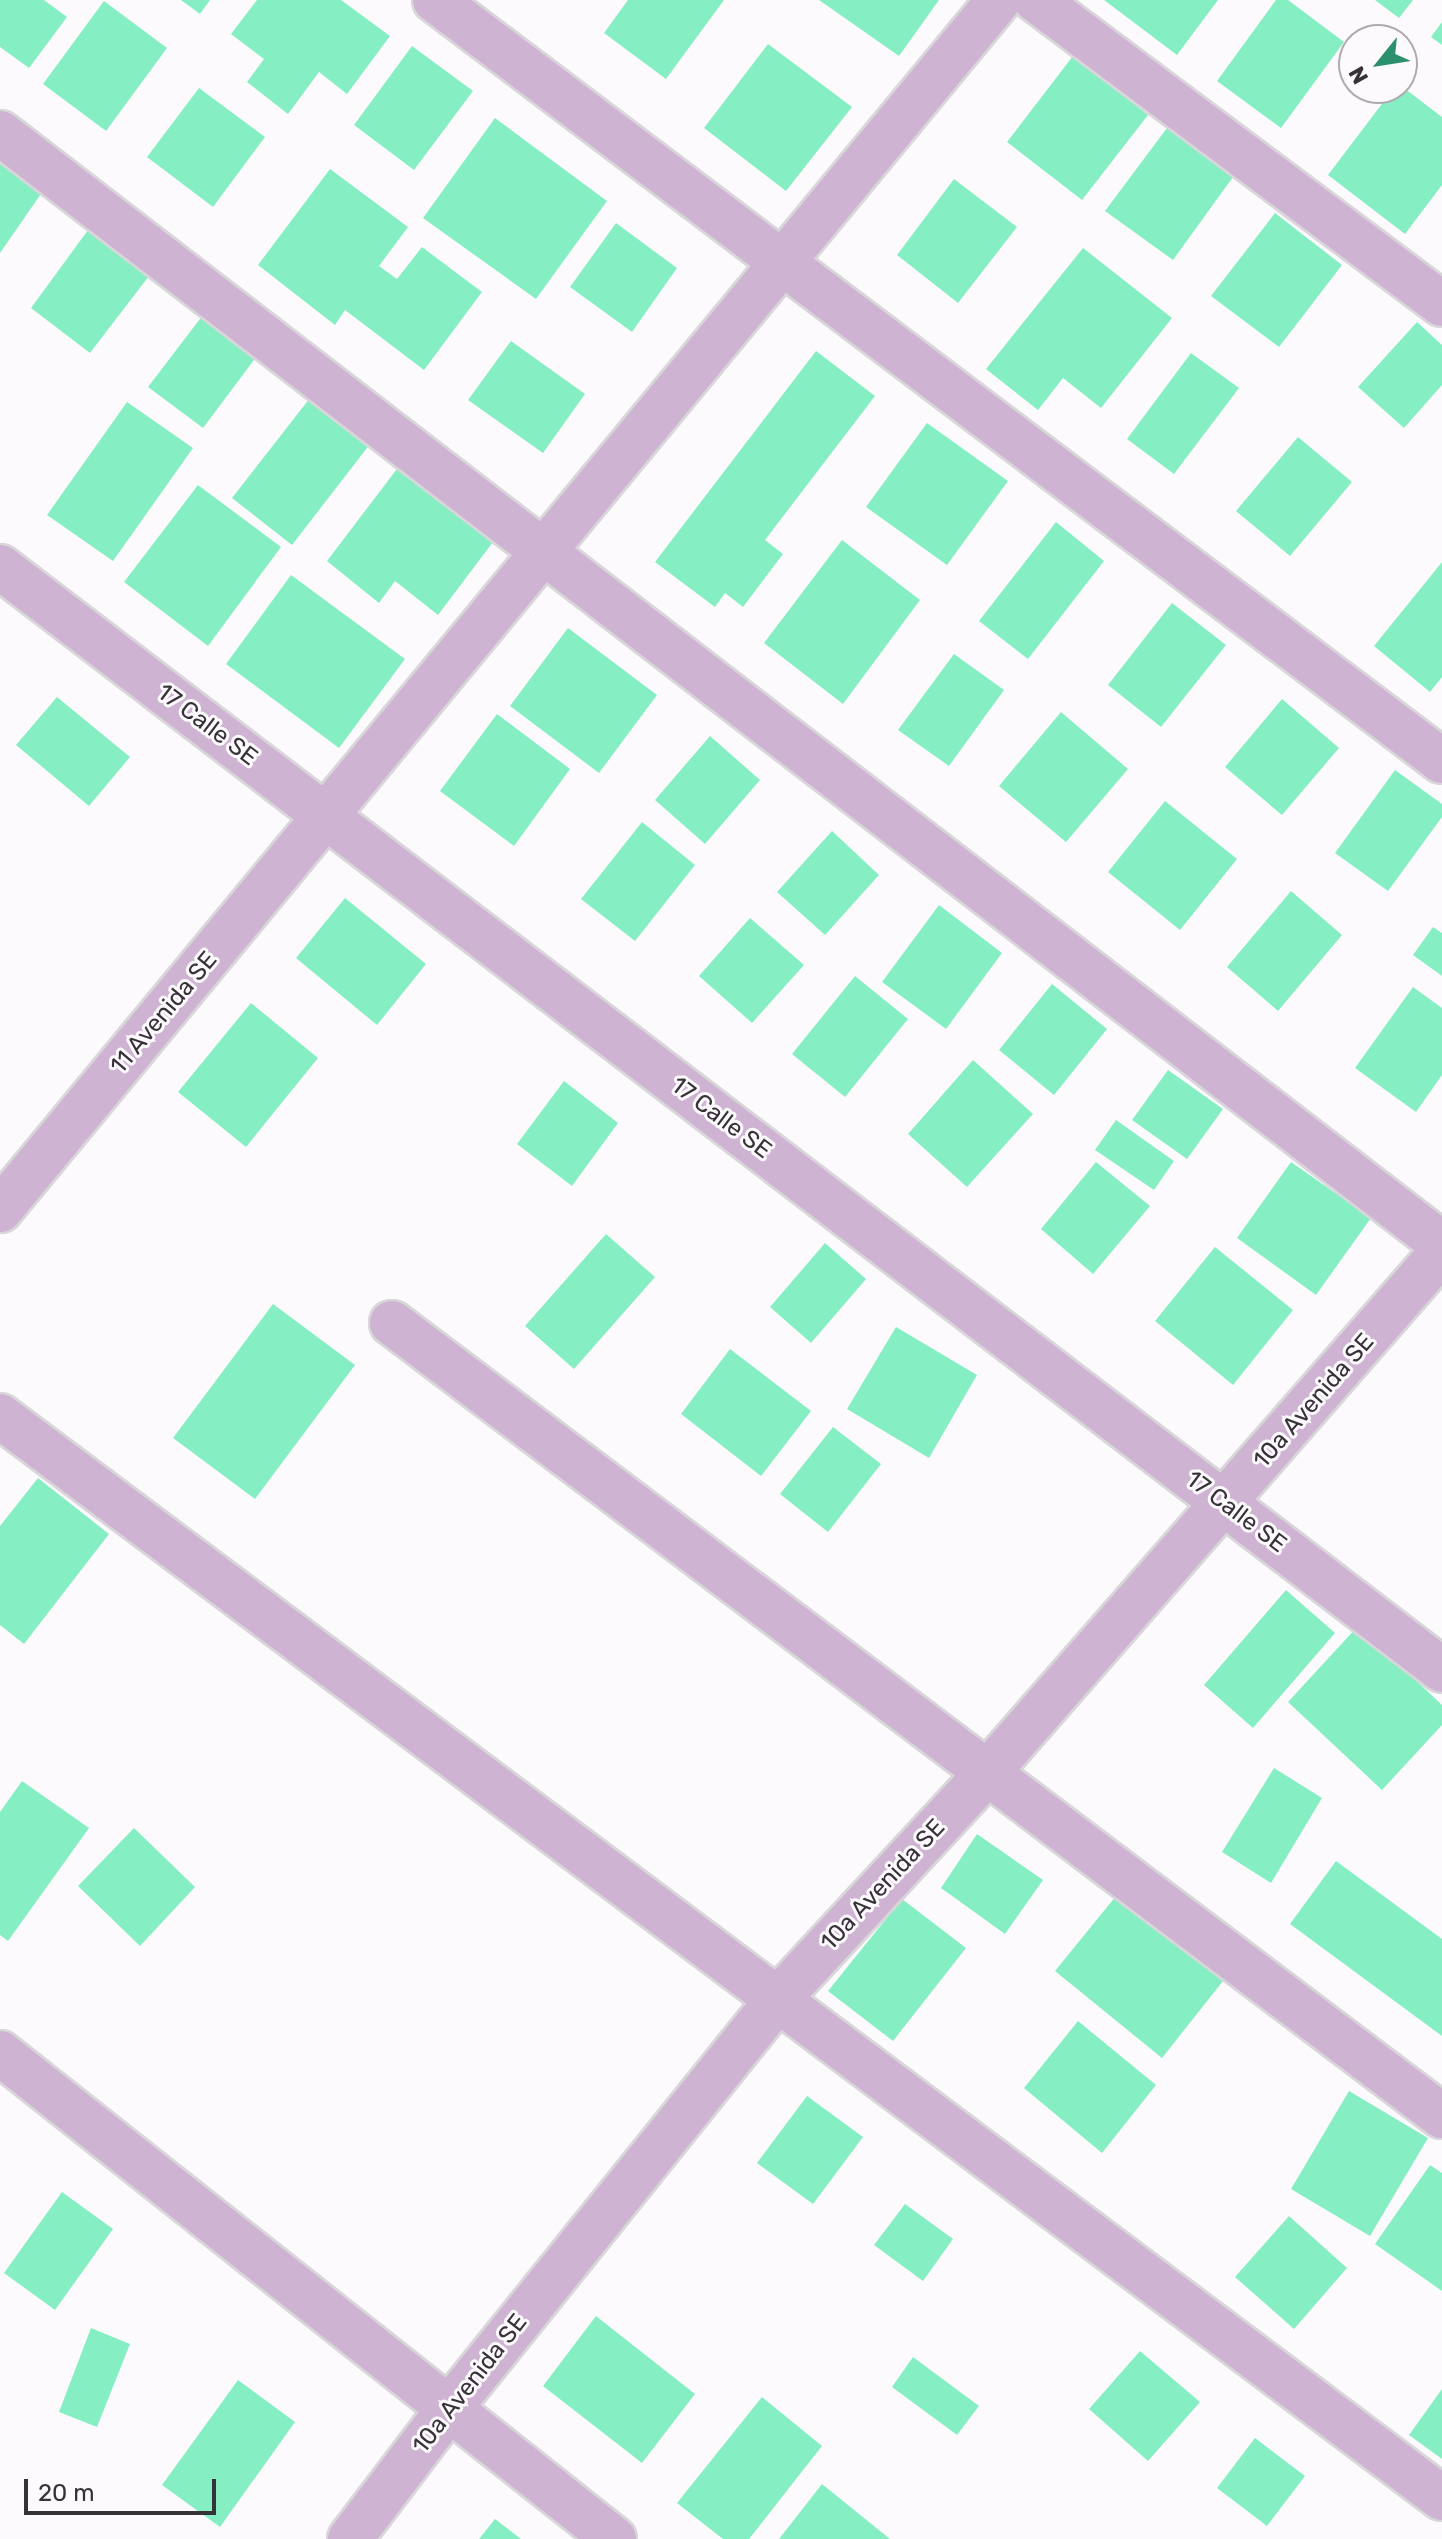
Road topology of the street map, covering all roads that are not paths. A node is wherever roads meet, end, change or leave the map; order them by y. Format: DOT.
graph roads {
  1 [pos="435,0"];
  2 [pos="999,0"];
  3 [pos="1036,0"];
  4 [pos="0,133"];
  5 [pos="784,263"];
  6 [pos="1442,304"];
  7 [pos="547,552"];
  8 [pos="0,567"];
  9 [pos="1442,761"];
  10 [pos="327,817"];
  11 [pos="0,1210"];
  12 [pos="1442,1244"];
  13 [pos="1442,1252"];
  14 [pos="392,1323"];
  15 [pos="0,1416"];
  16 [pos="1225,1504"];
  17 [pos="1442,1670"];
  18 [pos="989,1771"];
  19 [pos="778,1999"];
  20 [pos="0,2053"];
  21 [pos="1442,2116"];
  22 [pos="448,2410"];
  23 [pos="1442,2498"];
  24 [pos="350,2539"];
  25 [pos="614,2539"];
  1 -- 5 [label="street"];
  2 -- 5 [label="street, 11 Avenida SE"];
  3 -- 6 [label="street"];
  4 -- 7 [label="street"];
  5 -- 7 [label="street, 11 Avenida SE"];
  5 -- 9 [label="street"];
  7 -- 10 [label="street, 11 Avenida SE"];
  7 -- 12 [label="street"];
  8 -- 10 [label="street, 17 Calle SE"];
  10 -- 11 [label="street, 11 Avenida SE"];
  10 -- 16 [label="street, 17 Calle SE"];
  13 -- 16 [label="street, 10a Avenida SE"];
  14 -- 18 [label="street"];
  15 -- 19 [label="street"];
  16 -- 17 [label="street, 17 Calle SE"];
  16 -- 18 [label="street, 10a Avenida SE"];
  18 -- 19 [label="street, 10a Avenida SE"];
  18 -- 21 [label="street"];
  19 -- 22 [label="street, 10a Avenida SE"];
  19 -- 23 [label="street"];
  20 -- 22 [label="street"];
  22 -- 24 [label="street, 10a Avenida SE"];
  22 -- 25 [label="street"];
}
